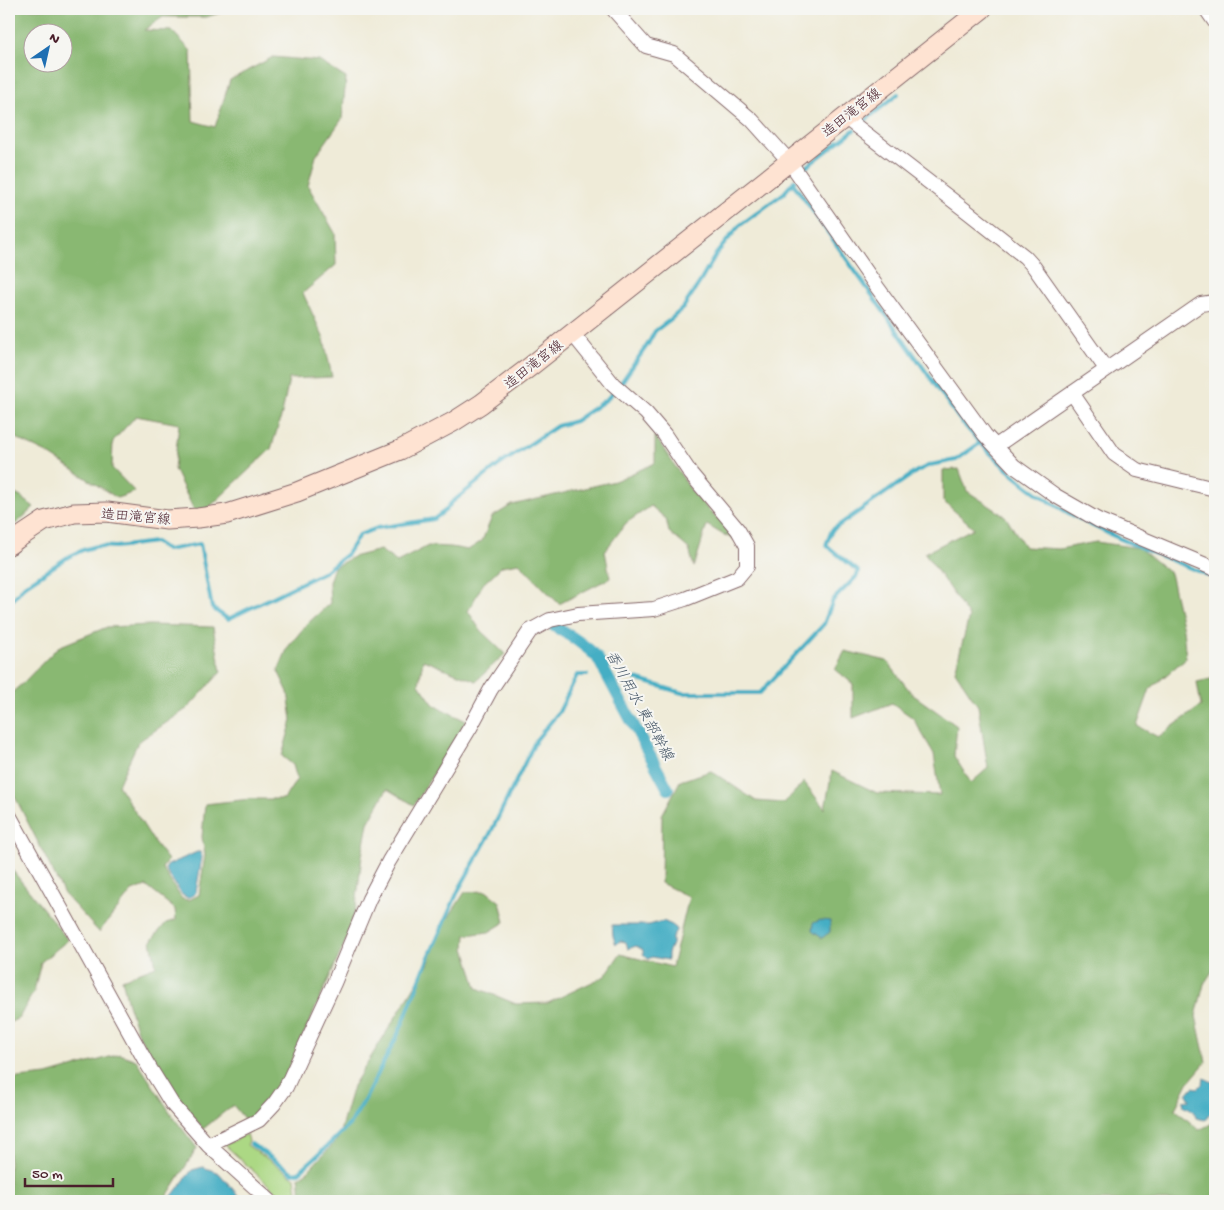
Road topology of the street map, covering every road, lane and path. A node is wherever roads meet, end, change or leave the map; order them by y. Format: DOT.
graph roads {
  1 [pos="613,9"];
  2 [pos="982,9"];
  3 [pos="1206,9"];
  4 [pos="1215,22"];
  5 [pos="846,116"];
  6 [pos="789,161"];
  7 [pos="1215,302"];
  8 [pos="572,333"];
  9 [pos="1106,369"];
  10 [pos="1072,393"];
  11 [pos="996,446"];
  12 [pos="1215,489"];
  13 [pos="9,545"];
  14 [pos="1215,569"];
  15 [pos="9,814"];
  16 [pos="208,1145"];
  17 [pos="270,1201"];
  1 -- 6 [label="street"];
  2 -- 5 [label="main road, 造田滝宮線"];
  3 -- 4 [label="street"];
  5 -- 6 [label="main road, 造田滝宮線"];
  5 -- 9 [label="street"];
  6 -- 8 [label="main road, 造田滝宮線"];
  6 -- 11 [label="street"];
  7 -- 9 [label="street"];
  8 -- 13 [label="main road, 造田滝宮線"];
  8 -- 16 [label="street"];
  9 -- 10 [label="street"];
  10 -- 11 [label="street"];
  10 -- 12 [label="street"];
  11 -- 14 [label="street"];
  15 -- 16 [label="street"];
  16 -- 17 [label="street"];
}
